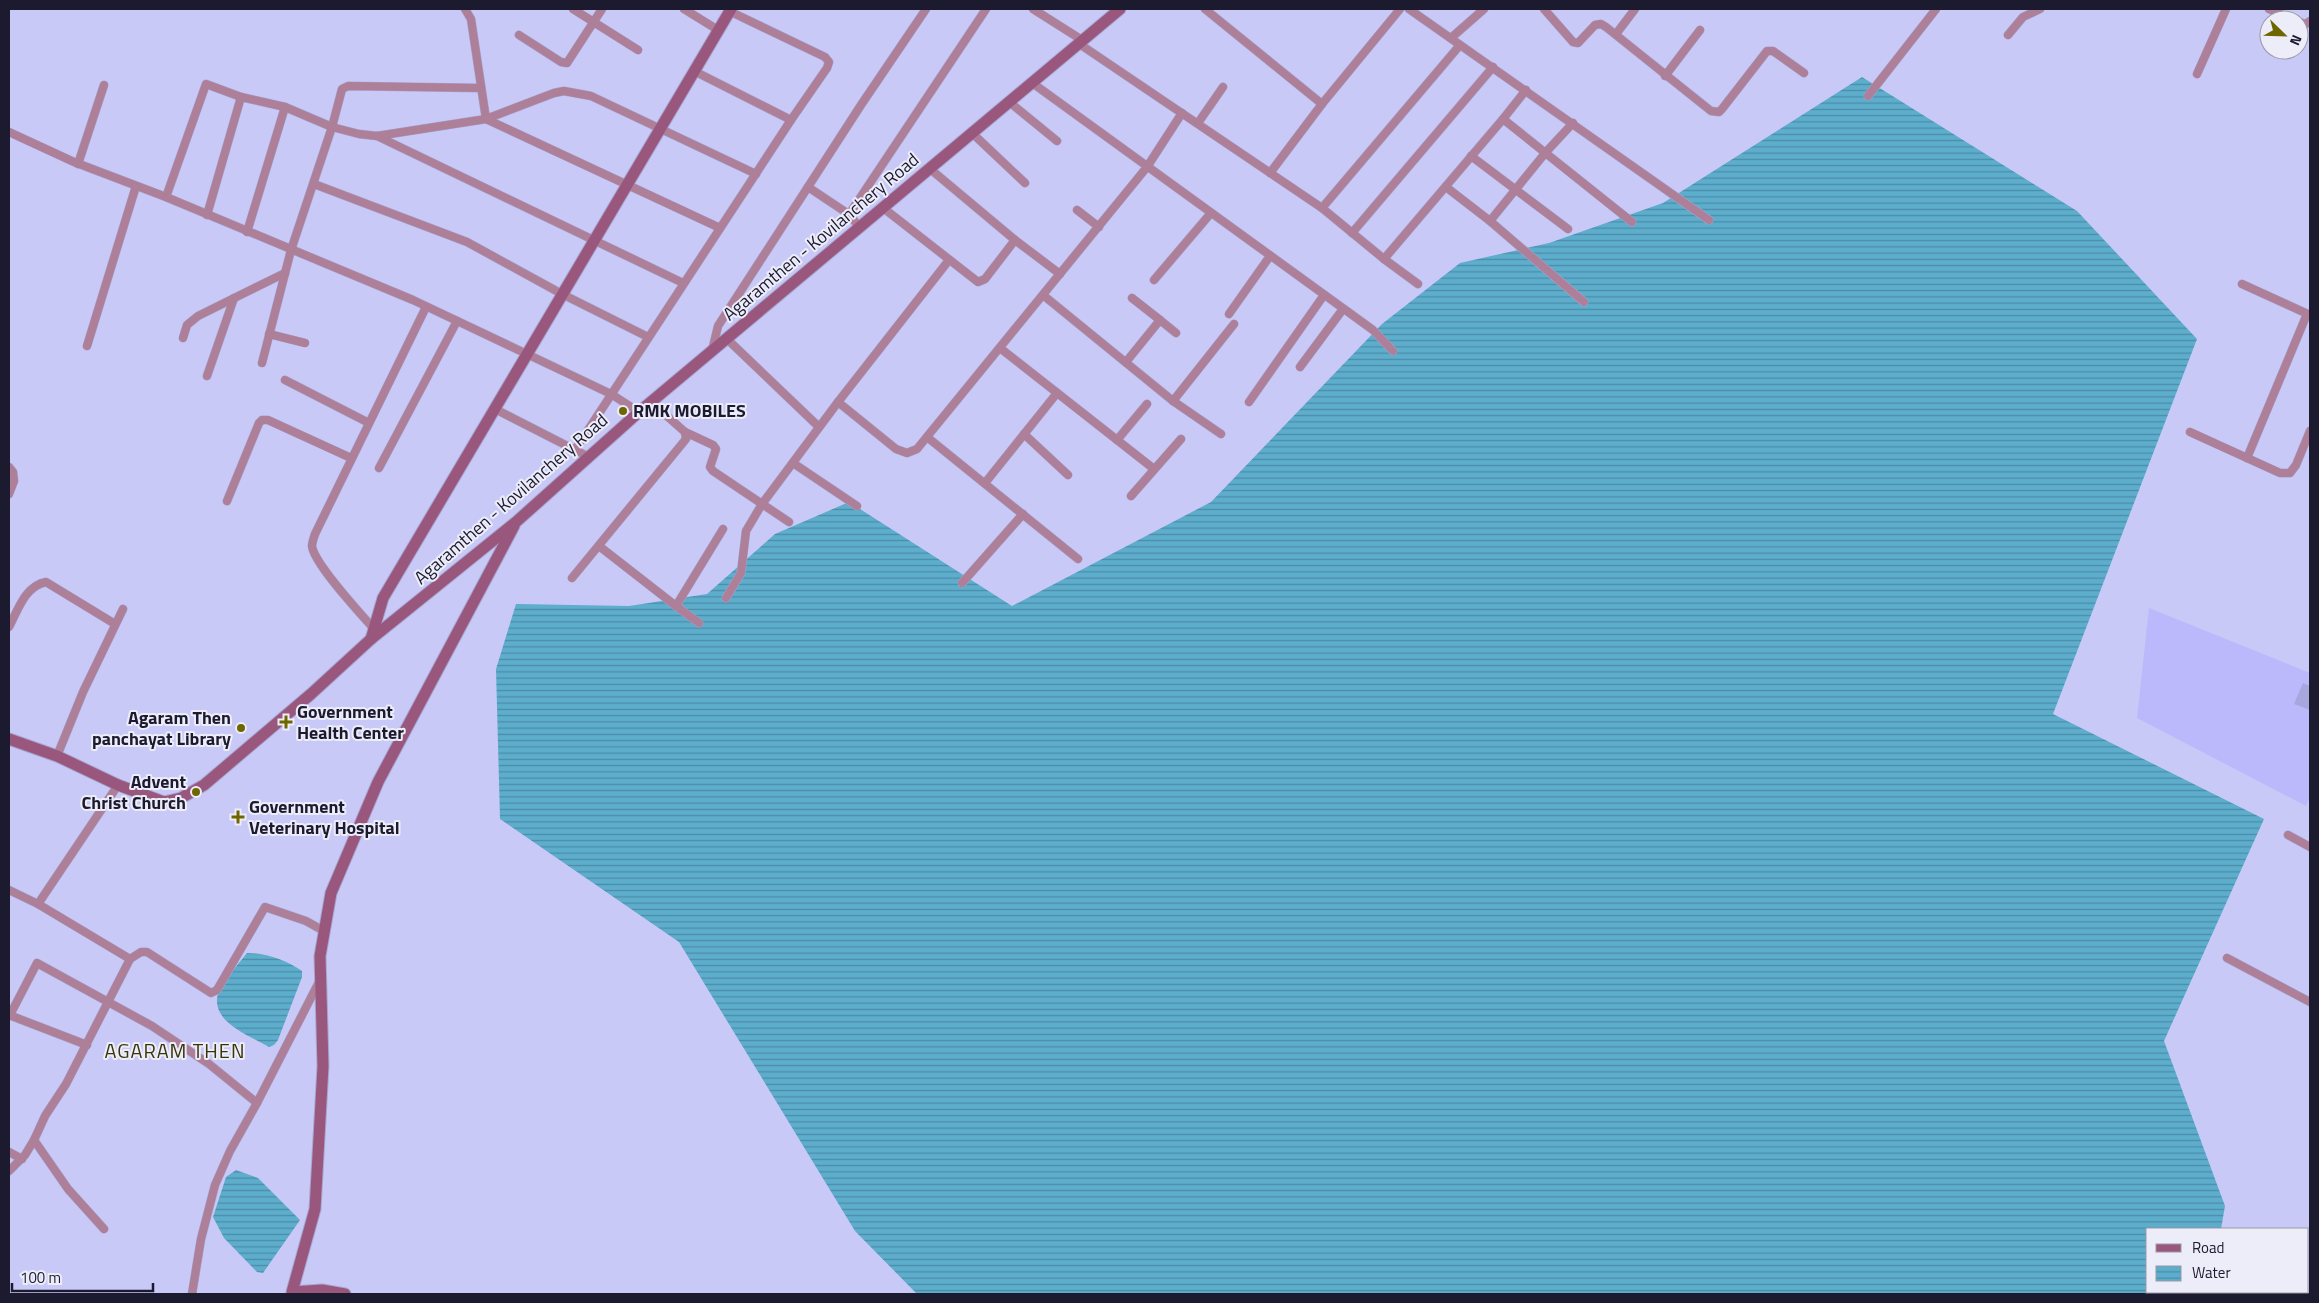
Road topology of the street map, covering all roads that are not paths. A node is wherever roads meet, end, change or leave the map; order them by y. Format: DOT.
graph roads {
  1 [pos="464,9"];
  2 [pos="573,9"];
  3 [pos="602,9"];
  4 [pos="684,9"];
  5 [pos="926,9"];
  6 [pos="986,9"];
  7 [pos="1033,9"];
  8 [pos="1120,9"];
  9 [pos="1205,9"];
  10 [pos="1400,9"];
  11 [pos="1409,9"];
  12 [pos="1544,9"];
  13 [pos="1635,9"];
  14 [pos="1936,9"];
  15 [pos="2040,9"];
  16 [pos="2226,9"];
  17 [pos="730,10"];
  18 [pos="1481,10"];
  19 [pos="594,22"];
  20 [pos="718,30"];
  21 [pos="1700,30"];
  22 [pos="519,34"];
  23 [pos="1616,34"];
  24 [pos="2008,35"];
  25 [pos="1451,38"];
  26 [pos="1080,42"];
  27 [pos="1460,45"];
  28 [pos="638,50"];
  29 [pos="1493,68"];
  30 [pos="694,71"];
  31 [pos="1804,73"];
  32 [pos="2197,74"];
  33 [pos="1665,76"];
  34 [pos="1031,82"];
  35 [pos="104,85"];
  36 [pos="1223,86"];
  37 [pos="481,88"];
  38 [pos="1526,90"];
  39 [pos="1868,96"];
  40 [pos="241,97"];
  41 [pos="1008,101"];
  42 [pos="1322,104"];
  43 [pos="285,107"];
  44 [pos="1182,113"];
  45 [pos="486,118"];
  46 [pos="1503,119"];
  47 [pos="791,120"];
  48 [pos="1198,123"];
  49 [pos="1574,123"];
  50 [pos="332,127"];
  51 [pos="660,129"];
  52 [pos="9,132"];
  53 [pos="971,132"];
  54 [pos="377,136"];
  55 [pos="1057,141"];
  56 [pos="1546,152"];
  57 [pos="1471,156"];
  58 [pos="78,164"];
  59 [pos="929,168"];
  60 [pos="1148,168"];
  61 [pos="1270,172"];
  62 [pos="756,174"];
  63 [pos="1025,183"];
  64 [pos="314,184"];
  65 [pos="628,184"];
  66 [pos="136,186"];
  67 [pos="808,187"];
  68 [pos="1446,187"];
  69 [pos="1515,190"];
  70 [pos="166,197"];
  71 [pos="882,207"];
  72 [pos="1322,208"];
  73 [pos="1077,210"];
  74 [pos="1211,214"];
  75 [pos="207,215"];
  76 [pos="850,215"];
  77 [pos="1709,220"];
  78 [pos="1490,221"];
  79 [pos="1632,222"];
  80 [pos="858,227"];
  81 [pos="1099,227"];
  82 [pos="720,228"];
  83 [pos="1568,229"];
  84 [pos="247,232"];
  85 [pos="1352,233"];
  86 [pos="594,240"];
  87 [pos="1015,240"];
  88 [pos="291,250"];
  89 [pos="1270,256"];
  90 [pos="1384,259"];
  91 [pos="948,260"];
  92 [pos="285,273"];
  93 [pos="1060,274"];
  94 [pos="1154,280"];
  95 [pos="683,283"];
  96 [pos="1418,284"];
  97 [pos="2242,284"];
  98 [pos="562,294"];
  99 [pos="1043,295"];
  100 [pos="1324,295"];
  101 [pos="234,298"];
  102 [pos="1132,298"];
  103 [pos="1584,302"];
  104 [pos="426,307"];
  105 [pos="1343,309"];
  106 [pos="1230,314"];
  107 [pos="2309,314"];
  108 [pos="1160,320"];
  109 [pos="457,321"];
  110 [pos="1234,324"];
  111 [pos="1176,333"];
  112 [pos="269,334"];
  113 [pos="648,337"];
  114 [pos="183,338"];
  115 [pos="727,339"];
  116 [pos="305,344"];
  117 [pos="87,346"];
  118 [pos="1000,348"];
  119 [pos="1393,351"];
  120 [pos="712,352"];
  121 [pos="527,354"];
  122 [pos="1126,362"];
  123 [pos="262,363"];
  124 [pos="1300,367"];
  125 [pos="207,376"];
  126 [pos="285,380"];
  127 [pos="1057,393"];
  128 [pos="611,394"];
  129 [pos="1173,401"];
  130 [pos="651,402"];
  131 [pos="838,402"];
  132 [pos="1249,402"];
  133 [pos="1146,404"];
  134 [pos="495,409"];
  135 [pos="638,412"];
  136 [pos="369,423"];
  137 [pos="819,427"];
  138 [pos="2310,431"];
  139 [pos="685,432"];
  140 [pos="2190,432"];
  141 [pos="1024,434"];
  142 [pos="1221,434"];
  143 [pos="927,437"];
  144 [pos="1180,439"];
  145 [pos="1117,440"];
  146 [pos="575,450"];
  147 [pos="589,456"];
  148 [pos="351,458"];
  149 [pos="2247,458"];
  150 [pos="793,462"];
  151 [pos="9,467"];
  152 [pos="379,468"];
  153 [pos="1154,469"];
  154 [pos="1068,475"];
  155 [pos="985,483"];
  156 [pos="9,494"];
  157 [pos="1131,496"];
  158 [pos="227,501"];
  159 [pos="762,504"];
  160 [pos="857,506"];
  161 [pos="1023,514"];
  162 [pos="516,522"];
  163 [pos="789,522"];
  164 [pos="723,529"];
  165 [pos="600,546"];
  166 [pos="1078,559"];
  167 [pos="572,578"];
  168 [pos="962,583"];
  169 [pos="726,598"];
  170 [pos="676,606"];
  171 [pos="123,609"];
  172 [pos="115,624"];
  173 [pos="699,624"];
  174 [pos="9,627"];
  175 [pos="373,634"];
  176 [pos="9,740"];
  177 [pos="57,756"];
  178 [pos="118,785"];
  179 [pos="2288,835"];
  180 [pos="2310,847"];
  181 [pos="9,890"];
  182 [pos="38,904"];
  183 [pos="324,931"];
  184 [pos="2226,958"];
  185 [pos="130,959"];
  186 [pos="320,980"];
  187 [pos="108,1000"];
  188 [pos="2310,1002"];
  189 [pos="9,1015"];
  190 [pos="86,1045"];
  191 [pos="257,1104"];
  192 [pos="34,1140"];
  193 [pos="9,1152"];
  194 [pos="22,1159"];
  195 [pos="9,1172"];
  196 [pos="104,1229"];
  197 [pos="288,1293"];
  198 [pos="192,1294"];
  199 [pos="345,1294"];
  1 -- 37 [label="street"];
  2 -- 19 [label="street"];
  3 -- 19 [label="street"];
  4 -- 20 [label="street"];
  5 -- 67 [label="street"];
  6 -- 76 [label="street"];
  7 -- 26 [label="street"];
  8 -- 26 [label="street, Agaramthen - Kovilanchery Road"];
  9 -- 42 [label="street"];
  10 -- 42 [label="street"];
  11 -- 25 [label="street"];
  12 -- 23 [label="street"];
  13 -- 23 [label="street"];
  14 -- 39 [label="street"];
  15 -- 24 [label="street"];
  16 -- 32 [label="street"];
  17 -- 20 [label="street"];
  17 -- 47 [label="street"];
  18 -- 25 [label="street"];
  19 -- 22 [label="street"];
  19 -- 28 [label="street"];
  20 -- 30 [label="street"];
  21 -- 33 [label="street"];
  23 -- 33 [label="street"];
  25 -- 27 [label="street"];
  26 -- 34 [label="street, Agaramthen - Kovilanchery Road"];
  26 -- 44 [label="street"];
  27 -- 29 [label="street"];
  27 -- 72 [label="street"];
  29 -- 38 [label="street"];
  29 -- 85 [label="street"];
  30 -- 47 [label="street"];
  30 -- 51 [label="street"];
  31 -- 33 [label="street"];
  34 -- 41 [label="street, Agaramthen - Kovilanchery Road"];
  34 -- 60 [label="street"];
  35 -- 58 [label="street"];
  36 -- 48 [label="street"];
  37 -- 45 [label="street"];
  37 -- 50 [label="street"];
  38 -- 46 [label="street"];
  38 -- 49 [label="street"];
  40 -- 43 [label="street"];
  40 -- 70 [label="street"];
  40 -- 75 [label="street"];
  41 -- 53 [label="street, Agaramthen - Kovilanchery Road"];
  41 -- 55 [label="street"];
  42 -- 61 [label="street"];
  43 -- 50 [label="street"];
  43 -- 84 [label="street"];
  44 -- 48 [label="street"];
  44 -- 60 [label="street"];
  45 -- 51 [label="street"];
  45 -- 54 [label="street"];
  45 -- 65 [label="street"];
  46 -- 56 [label="street"];
  46 -- 57 [label="street"];
  47 -- 62 [label="street"];
  48 -- 61 [label="street"];
  49 -- 56 [label="street"];
  49 -- 77 [label="street"];
  50 -- 54 [label="street"];
  50 -- 64 [label="street"];
  51 -- 62 [label="street"];
  51 -- 65 [label="street"];
  52 -- 58 [label="street"];
  53 -- 59 [label="street, Agaramthen - Kovilanchery Road"];
  53 -- 63 [label="street"];
  54 -- 86 [label="street"];
  56 -- 69 [label="street"];
  56 -- 79 [label="street"];
  57 -- 68 [label="street"];
  57 -- 69 [label="street"];
  58 -- 66 [label="street"];
  59 -- 71 [label="street, Agaramthen - Kovilanchery Road"];
  59 -- 87 [label="street"];
  60 -- 74 [label="street"];
  60 -- 81 [label="street"];
  61 -- 72 [label="street"];
  62 -- 82 [label="street"];
  64 -- 88 [label="street"];
  64 -- 98 [label="street"];
  65 -- 82 [label="street"];
  65 -- 86 [label="street"];
  66 -- 70 [label="street"];
  66 -- 117 [label="street"];
  67 -- 76 [label="street"];
  67 -- 120 [label="street"];
  68 -- 78 [label="street"];
  68 -- 90 [label="street"];
  69 -- 78 [label="street"];
  69 -- 83 [label="street"];
  70 -- 75 [label="street"];
  71 -- 80 [label="street, Agaramthen - Kovilanchery Road"];
  71 -- 91 [label="street"];
  72 -- 85 [label="street"];
  73 -- 81 [label="street"];
  74 -- 89 [label="street"];
  74 -- 94 [label="street"];
  75 -- 84 [label="street"];
  76 -- 80 [label="street"];
  78 -- 103 [label="street"];
  80 -- 115 [label="street, Agaramthen - Kovilanchery Road"];
  81 -- 93 [label="street"];
  82 -- 95 [label="street"];
  84 -- 88 [label="street"];
  85 -- 90 [label="street"];
  86 -- 95 [label="street"];
  86 -- 98 [label="street"];
  87 -- 91 [label="street"];
  87 -- 93 [label="street"];
  88 -- 92 [label="street"];
  88 -- 104 [label="street"];
  89 -- 100 [label="street"];
  89 -- 106 [label="street"];
  90 -- 96 [label="street"];
  91 -- 131 [label="street"];
  92 -- 101 [label="street"];
  92 -- 112 [label="street"];
  93 -- 99 [label="street"];
  95 -- 113 [label="street"];
  97 -- 107 [label="street"];
  98 -- 113 [label="street"];
  98 -- 121 [label="street"];
  99 -- 118 [label="street"];
  99 -- 122 [label="street"];
  100 -- 105 [label="street"];
  100 -- 132 [label="street"];
  101 -- 114 [label="street"];
  101 -- 125 [label="street"];
  102 -- 108 [label="street"];
  104 -- 109 [label="street"];
  104 -- 136 [label="street"];
  105 -- 119 [label="street"];
  105 -- 124 [label="street"];
  107 -- 149 [label="street"];
  108 -- 111 [label="street"];
  108 -- 122 [label="street"];
  109 -- 121 [label="street"];
  109 -- 152 [label="street"];
  110 -- 129 [label="street"];
  112 -- 116 [label="street"];
  112 -- 123 [label="street"];
  113 -- 128 [label="street"];
  115 -- 120 [label="street, Agaramthen - Kovilanchery Road"];
  115 -- 137 [label="street"];
  118 -- 127 [label="street"];
  118 -- 143 [label="street"];
  120 -- 130 [label="street, Agaramthen - Kovilanchery Road"];
  121 -- 128 [label="street"];
  121 -- 134 [label="street"];
  122 -- 129 [label="street"];
  126 -- 136 [label="street"];
  127 -- 141 [label="street"];
  127 -- 145 [label="street"];
  128 -- 135 [label="street"];
  128 -- 146 [label="street"];
  129 -- 142 [label="street"];
  130 -- 135 [label="street, Agaramthen - Kovilanchery Road"];
  130 -- 139 [label="street"];
  131 -- 137 [label="street"];
  131 -- 143 [label="street"];
  133 -- 145 [label="street"];
  134 -- 146 [label="street"];
  134 -- 175 [label="street"];
  135 -- 147 [label="street, Agaramthen - Kovilanchery Road"];
  136 -- 148 [label="street"];
  137 -- 150 [label="street"];
  138 -- 149 [label="street"];
  139 -- 159 [label="street"];
  139 -- 165 [label="street"];
  140 -- 149 [label="street"];
  141 -- 154 [label="street"];
  141 -- 155 [label="street"];
  143 -- 155 [label="street"];
  144 -- 153 [label="street"];
  145 -- 153 [label="street"];
  146 -- 147 [label="street"];
  147 -- 162 [label="street, Agaramthen - Kovilanchery Road"];
  148 -- 158 [label="street"];
  148 -- 175 [label="street"];
  150 -- 159 [label="street"];
  150 -- 160 [label="street"];
  151 -- 156 [label="street"];
  153 -- 157 [label="street"];
  155 -- 161 [label="street"];
  159 -- 163 [label="street"];
  159 -- 169 [label="street"];
  161 -- 166 [label="street"];
  161 -- 168 [label="street"];
  162 -- 175 [label="street, Agaramthen - Kovilanchery Road"];
  162 -- 183 [label="street"];
  164 -- 170 [label="street"];
  165 -- 167 [label="street"];
  165 -- 170 [label="street"];
  170 -- 173 [label="street"];
  171 -- 172 [label="street"];
  172 -- 174 [label="street"];
  172 -- 177 [label="street"];
  175 -- 178 [label="street, Agaramthen - Kovilanchery Road"];
  176 -- 177 [label="street, Agaramthen - Kovilanchery Road"];
  177 -- 178 [label="street, Agaramthen - Kovilanchery Road"];
  178 -- 182 [label="street"];
  179 -- 180 [label="street"];
  181 -- 182 [label="street"];
  182 -- 185 [label="street"];
  183 -- 185 [label="street"];
  183 -- 186 [label="street"];
  184 -- 188 [label="street"];
  185 -- 187 [label="street"];
  186 -- 191 [label="street"];
  186 -- 197 [label="street"];
  187 -- 189 [label="street"];
  187 -- 190 [label="street"];
  187 -- 191 [label="street"];
  189 -- 190 [label="street"];
  190 -- 192 [label="street"];
  191 -- 198 [label="street"];
  192 -- 194 [label="street"];
  192 -- 196 [label="street"];
  193 -- 194 [label="street"];
  194 -- 195 [label="street"];
  197 -- 199 [label="street"];
}
